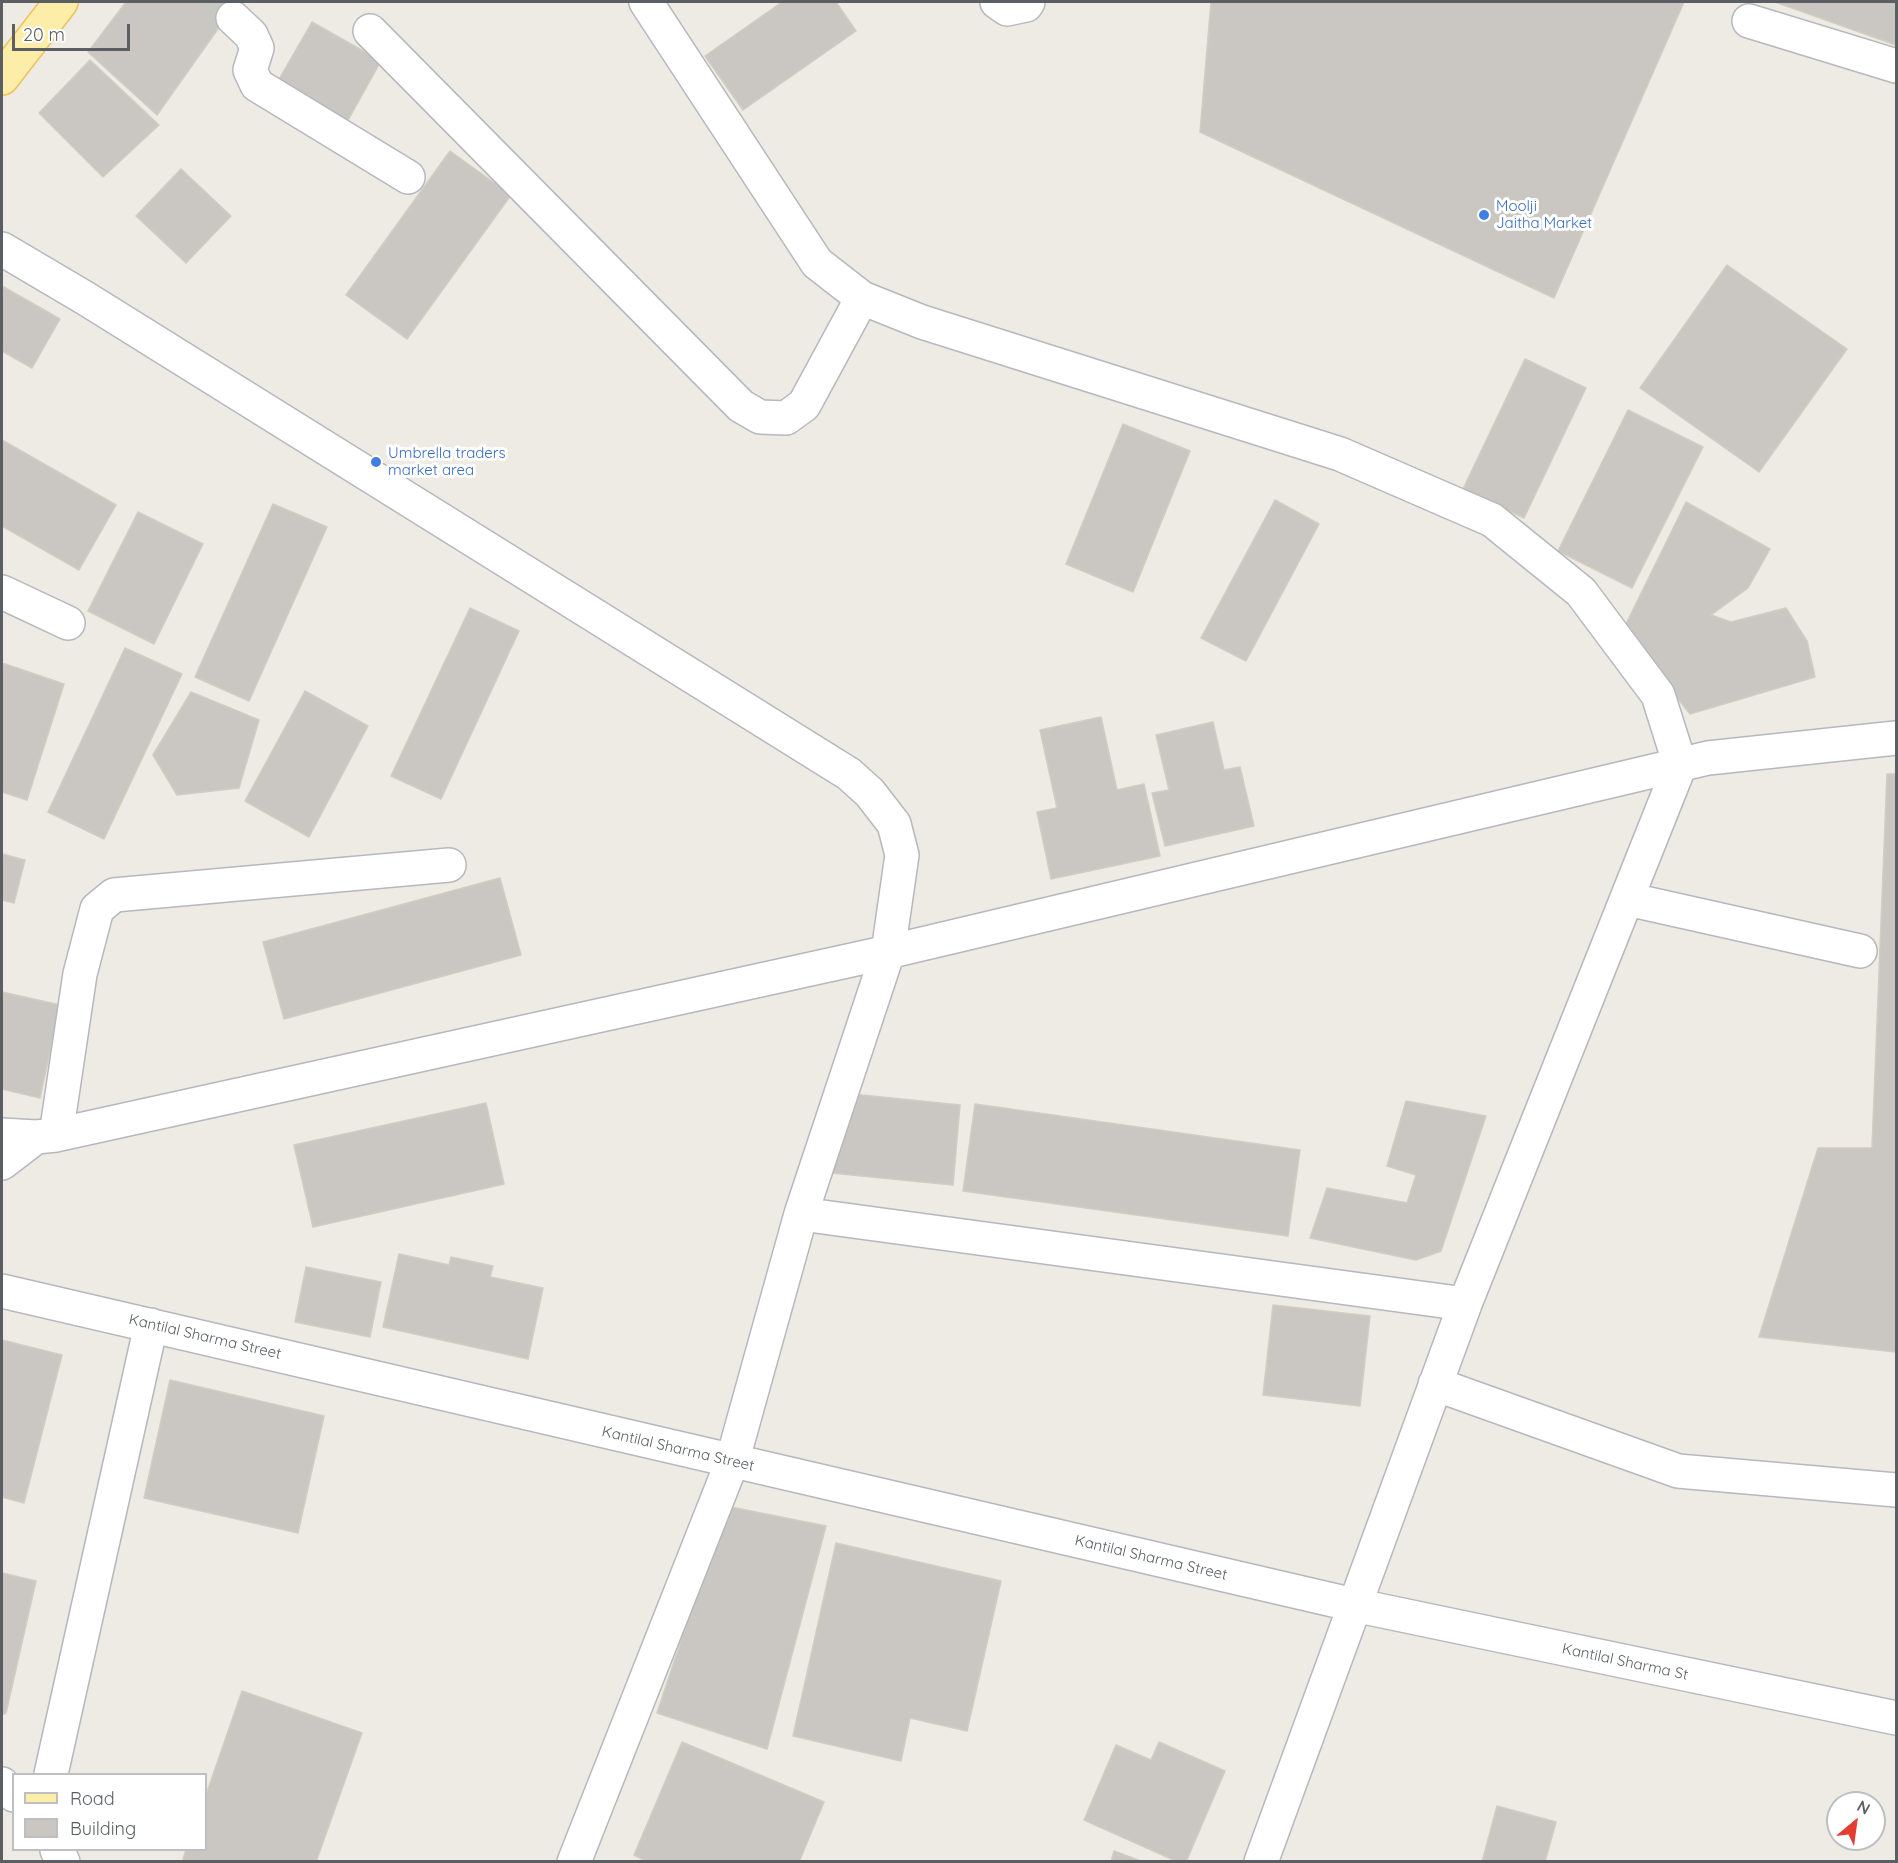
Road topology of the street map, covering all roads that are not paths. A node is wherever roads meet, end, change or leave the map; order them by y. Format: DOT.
graph roads {
  1 [pos="61,2"];
  2 [pos="646,2"];
  3 [pos="997,2"];
  4 [pos="1028,2"];
  5 [pos="233,18"];
  6 [pos="1749,21"];
  7 [pos="369,32"];
  8 [pos="1896,66"];
  9 [pos="2,78"];
  10 [pos="408,177"];
  11 [pos="2,249"];
  12 [pos="862,298"];
  13 [pos="2,592"];
  14 [pos="68,622"];
  15 [pos="1896,738"];
  16 [pos="1680,765"];
  17 [pos="449,865"];
  18 [pos="1627,899"];
  19 [pos="1860,951"];
  20 [pos="888,952"];
  21 [pos="2,1135"];
  22 [pos="46,1136"];
  23 [pos="2,1163"];
  24 [pos="801,1214"];
  25 [pos="2,1291"];
  26 [pos="1464,1304"];
  27 [pos="151,1325"];
  28 [pos="1436,1384"];
  29 [pos="732,1462"];
  30 [pos="1896,1490"];
  31 [pos="1354,1605"];
  32 [pos="1896,1718"];
  33 [pos="51,1773"];
  34 [pos="574,1862"];
  35 [pos="1261,1862"];
  1 -- 9 [label="main road"];
  2 -- 12 [label="street"];
  3 -- 4 [label="street"];
  5 -- 10 [label="street"];
  6 -- 8 [label="street"];
  7 -- 12 [label="street"];
  11 -- 20 [label="street"];
  12 -- 16 [label="street"];
  13 -- 14 [label="street"];
  15 -- 16 [label="street"];
  16 -- 18 [label="street"];
  16 -- 20 [label="street"];
  17 -- 22 [label="street"];
  18 -- 19 [label="street"];
  18 -- 26 [label="street"];
  20 -- 22 [label="street"];
  20 -- 24 [label="street"];
  21 -- 22 [label="street"];
  22 -- 23 [label="street"];
  24 -- 26 [label="street"];
  24 -- 29 [label="street"];
  25 -- 27 [label="street, Kantilal Sharma Street"];
  26 -- 28 [label="street"];
  27 -- 29 [label="street, Kantilal Sharma Street"];
  27 -- 33 [label="street"];
  28 -- 30 [label="street"];
  28 -- 31 [label="street"];
  29 -- 31 [label="street, Kantilal Sharma Street"];
  29 -- 34 [label="street"];
  31 -- 32 [label="street, Kantilal Sharma St"];
  31 -- 35 [label="street"];
}
